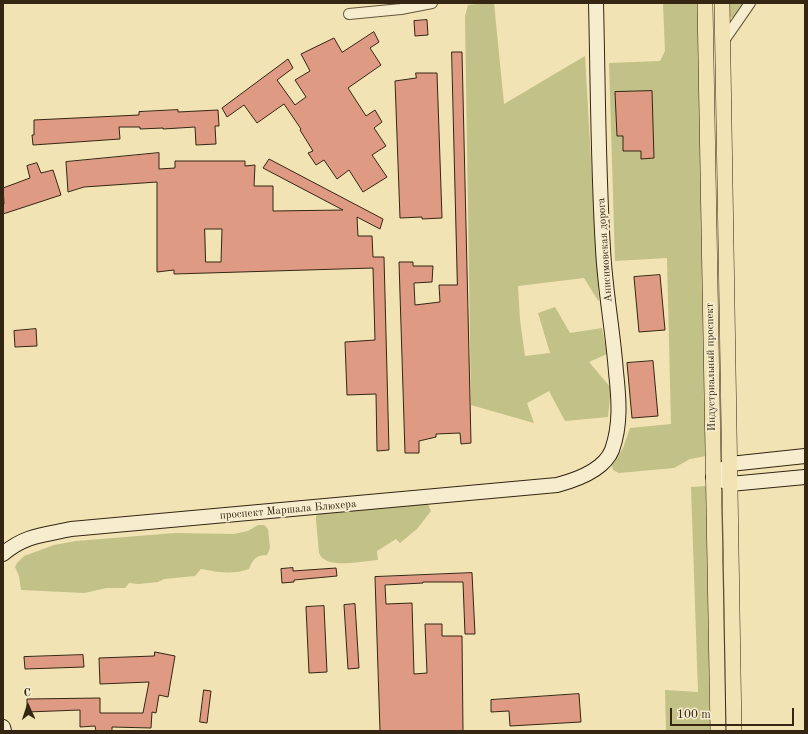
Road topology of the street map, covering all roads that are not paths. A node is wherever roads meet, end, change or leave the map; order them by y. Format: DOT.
graph roads {
  1 [pos="432,3"];
  2 [pos="596,3"];
  3 [pos="705,3"];
  4 [pos="722,3"];
  5 [pos="750,3"];
  6 [pos="349,14"];
  7 [pos="723,42"];
  8 [pos="805,456"];
  9 [pos="730,464"];
  10 [pos="713,477"];
  11 [pos="805,477"];
  12 [pos="578,479"];
  13 [pos="730,484"];
  14 [pos="3,554"];
  15 [pos="3,727"];
  16 [pos="4,731"];
  17 [pos="718,731"];
  18 [pos="734,731"];
  1 -- 6 [label="street"];
  2 -- 12 [label="street, Анисимовская дорога"];
  3 -- 10 [label="main road, Индустриальный проспект"];
  4 -- 7 [label="main road, Индустриальный проспект"];
  5 -- 7 [label="street"];
  7 -- 9 [label="main road, Индустриальный проспект"];
  8 -- 9 [label="street"];
  9 -- 10 [label="street"];
  9 -- 13 [label="main road, Индустриальный проспект"];
  10 -- 13 [label="street"];
  10 -- 17 [label="main road, Индустриальный проспект"];
  11 -- 13 [label="street"];
  12 -- 14 [label="street, проспект Маршала Блюхера"];
  13 -- 18 [label="main road, Индустриальный проспект"];
  15 -- 16 [label="street"];
}
